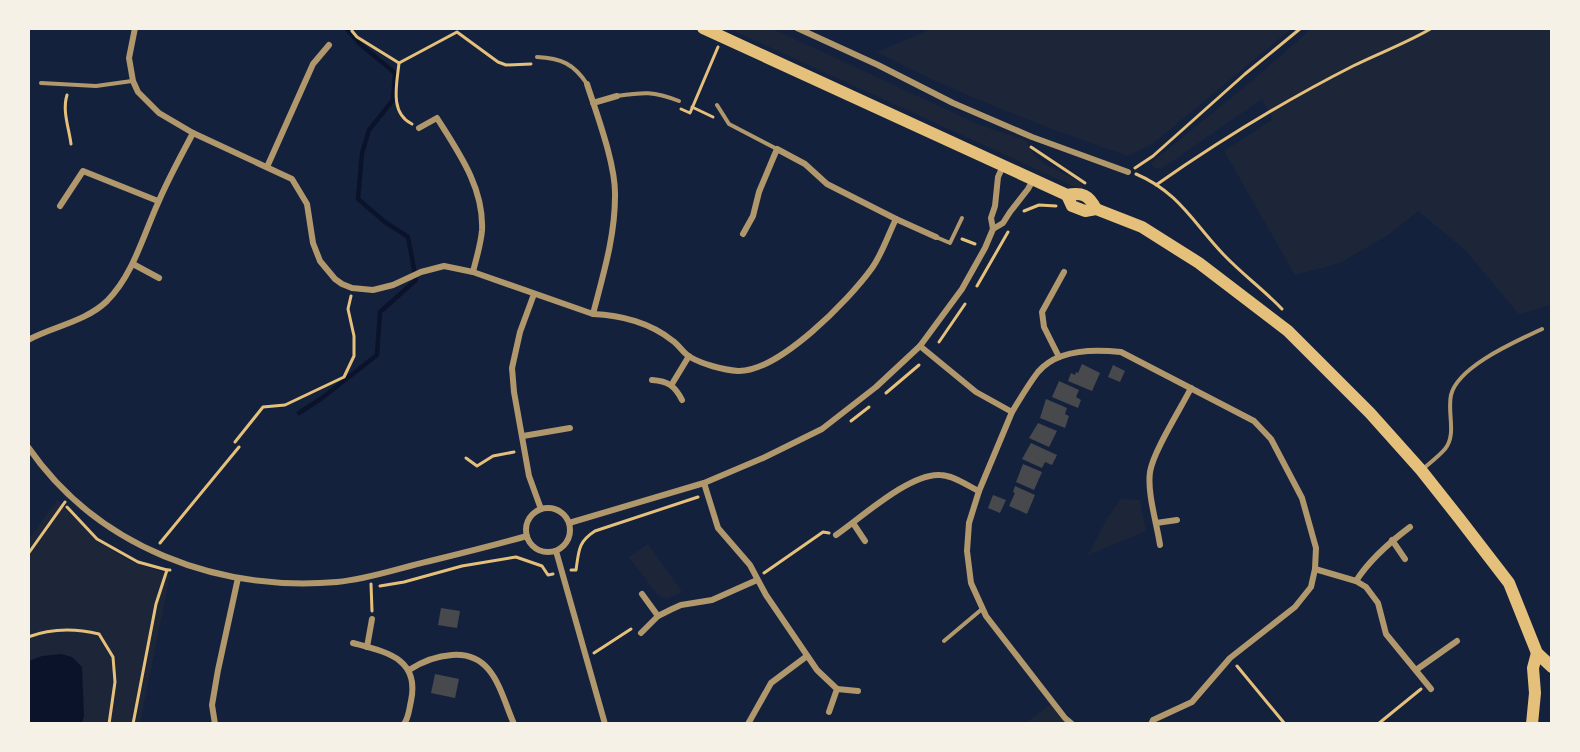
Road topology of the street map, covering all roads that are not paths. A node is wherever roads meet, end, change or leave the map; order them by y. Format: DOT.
graph roads {
  1 [pos="135,28"];
  2 [pos="703,28"];
  3 [pos="802,29"];
  4 [pos="329,45"];
  5 [pos="537,57"];
  6 [pos="133,81"];
  7 [pos="41,83"];
  8 [pos="587,84"];
  9 [pos="617,96"];
  10 [pos="680,102"];
  11 [pos="593,103"];
  12 [pos="717,105"];
  13 [pos="419,128"];
  14 [pos="193,133"];
  15 [pos="777,149"];
  16 [pos="1003,166"];
  17 [pos="267,167"];
  18 [pos="1128,172"];
  19 [pos="1033,180"];
  20 [pos="158,201"];
  21 [pos="60,206"];
  22 [pos="962,218"];
  23 [pos="896,219"];
  24 [pos="993,229"];
  25 [pos="743,234"];
  26 [pos="936,237"];
  27 [pos="133,264"];
  28 [pos="472,272"];
  29 [pos="1064,272"];
  30 [pos="159,278"];
  31 [pos="534,294"];
  32 [pos="593,314"];
  33 [pos="1542,329"];
  34 [pos="28,337"];
  35 [pos="920,346"];
  36 [pos="689,356"];
  37 [pos="1059,357"];
  38 [pos="652,380"];
  39 [pos="672,384"];
  40 [pos="1191,388"];
  41 [pos="682,400"];
  42 [pos="1012,411"];
  43 [pos="570,428"];
  44 [pos="523,436"];
  45 [pos="28,447"];
  46 [pos="1421,470"];
  47 [pos="704,483"];
  48 [pos="979,491"];
  49 [pos="541,509"];
  50 [pos="1178,520"];
  51 [pos="569,523"];
  52 [pos="853,523"];
  53 [pos="1156,523"];
  54 [pos="1410,527"];
  55 [pos="836,535"];
  56 [pos="527,536"];
  57 [pos="1392,540"];
  58 [pos="865,541"];
  59 [pos="1160,545"];
  60 [pos="556,551"];
  61 [pos="1405,559"];
  62 [pos="1315,569"];
  63 [pos="238,578"];
  64 [pos="757,579"];
  65 [pos="1356,581"];
  66 [pos="642,594"];
  67 [pos="983,609"];
  68 [pos="658,616"];
  69 [pos="372,619"];
  70 [pos="641,633"];
  71 [pos="944,641"];
  72 [pos="1456,641"];
  73 [pos="353,643"];
  74 [pos="367,647"];
  75 [pos="1538,653"];
  76 [pos="807,656"];
  77 [pos="1551,667"];
  78 [pos="410,670"];
  79 [pos="1416,670"];
  80 [pos="1429,686"];
  81 [pos="837,689"];
  82 [pos="858,691"];
  83 [pos="829,712"];
  84 [pos="215,723"];
  85 [pos="404,723"];
  86 [pos="514,723"];
  87 [pos="605,723"];
  88 [pos="748,723"];
  89 [pos="1072,723"];
  90 [pos="1150,723"];
  91 [pos="1532,723"];
  1 -- 6 [label="street"];
  2 -- 16 [label="main road"];
  3 -- 18 [label="street"];
  4 -- 17 [label="street"];
  5 -- 8 [label="lane"];
  6 -- 7 [label="lane"];
  6 -- 14 [label="street"];
  8 -- 11 [label="street"];
  9 -- 10 [label="lane"];
  9 -- 11 [label="street"];
  11 -- 32 [label="street"];
  12 -- 15 [label="lane"];
  13 -- 28 [label="street"];
  14 -- 17 [label="street"];
  14 -- 20 [label="street"];
  15 -- 23 [label="street"];
  15 -- 25 [label="street"];
  16 -- 19 [label="main road"];
  16 -- 24 [label="street"];
  17 -- 28 [label="street"];
  19 -- 24 [label="street"];
  19 -- 46 [label="main road"];
  20 -- 21 [label="street"];
  20 -- 27 [label="street"];
  22 -- 26 [label="lane"];
  23 -- 26 [label="street"];
  23 -- 36 [label="street"];
  24 -- 35 [label="street"];
  27 -- 30 [label="street"];
  27 -- 34 [label="street"];
  28 -- 31 [label="street"];
  29 -- 37 [label="street"];
  31 -- 32 [label="street"];
  31 -- 44 [label="street"];
  32 -- 36 [label="street"];
  33 -- 46 [label="lane"];
  35 -- 42 [label="street"];
  35 -- 47 [label="street"];
  36 -- 39 [label="street"];
  37 -- 40 [label="street"];
  37 -- 42 [label="street"];
  38 -- 39 [label="street"];
  39 -- 41 [label="street"];
  40 -- 53 [label="street"];
  40 -- 62 [label="street"];
  42 -- 48 [label="street"];
  43 -- 44 [label="street"];
  44 -- 49 [label="street"];
  45 -- 63 [label="street"];
  46 -- 75 [label="main road"];
  47 -- 51 [label="street"];
  47 -- 64 [label="street"];
  48 -- 52 [label="street"];
  48 -- 67 [label="street"];
  49 -- 51 [label="street"];
  49 -- 56 [label="street"];
  50 -- 53 [label="street"];
  51 -- 60 [label="street"];
  52 -- 55 [label="street"];
  52 -- 58 [label="street"];
  53 -- 59 [label="street"];
  54 -- 57 [label="street"];
  56 -- 60 [label="street"];
  56 -- 63 [label="street"];
  57 -- 61 [label="street"];
  57 -- 65 [label="street"];
  60 -- 87 [label="street"];
  62 -- 65 [label="street"];
  62 -- 90 [label="street"];
  63 -- 84 [label="street"];
  64 -- 68 [label="street"];
  64 -- 76 [label="street"];
  65 -- 79 [label="street"];
  66 -- 68 [label="street"];
  67 -- 71 [label="lane"];
  67 -- 89 [label="street"];
  68 -- 70 [label="street"];
  69 -- 74 [label="street"];
  72 -- 79 [label="street"];
  73 -- 74 [label="street"];
  74 -- 78 [label="street"];
  75 -- 77 [label="main road"];
  75 -- 91 [label="main road"];
  76 -- 81 [label="street"];
  76 -- 88 [label="street"];
  78 -- 85 [label="street"];
  78 -- 86 [label="street"];
  79 -- 80 [label="street"];
  81 -- 82 [label="street"];
  81 -- 83 [label="street"];
}
